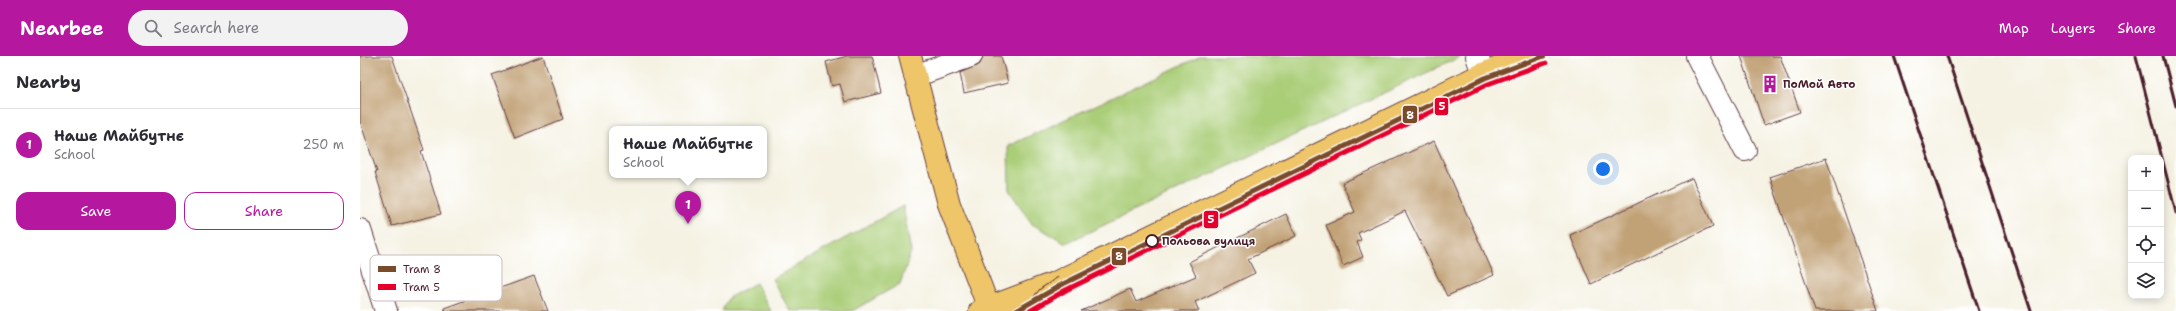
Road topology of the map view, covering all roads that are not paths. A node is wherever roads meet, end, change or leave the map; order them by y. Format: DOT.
graph roads {
  1 [pos="971,56"];
  2 [pos="1528,56"];
  3 [pos="1697,56"];
  4 [pos="1480,65"];
  5 [pos="912,66"];
  6 [pos="1745,150"];
  7 [pos="360,230"];
  8 [pos="370,261"];
  9 [pos="383,301"];
  10 [pos="986,310"];
  11 [pos="386,311"];
  1 -- 5 [label="street"];
  2 -- 4 [label="main road"];
  3 -- 6 [label="street"];
  4 -- 10 [label="main road"];
  5 -- 10 [label="main road"];
  7 -- 8 [label="street"];
  9 -- 11 [label="street"];
}
